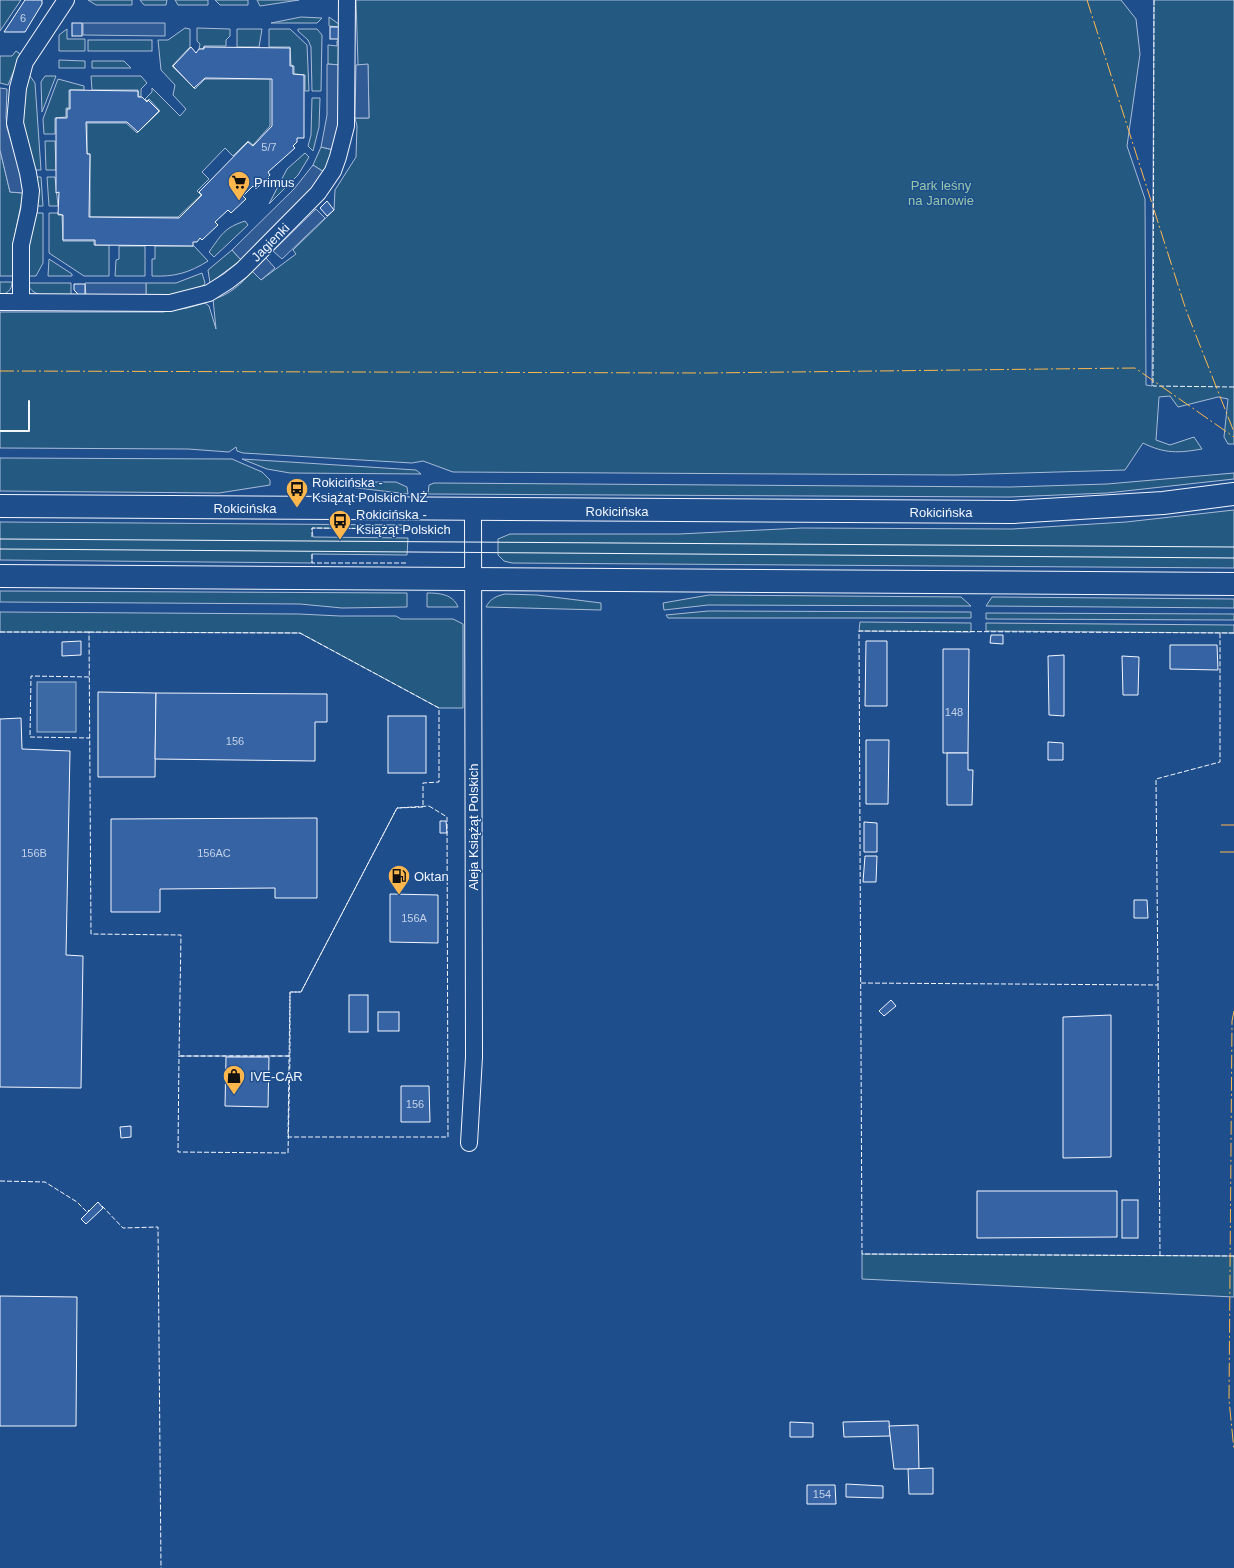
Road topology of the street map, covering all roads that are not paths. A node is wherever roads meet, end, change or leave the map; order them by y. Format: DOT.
graph roads {
  1 [pos="66,0"];
  2 [pos="347,0"];
  3 [pos="0,302"];
  4 [pos="21,302"];
  5 [pos="1234,494"];
  6 [pos="0,506"];
  7 [pos="473,510"];
  8 [pos="0,576"];
  9 [pos="473,578"];
  10 [pos="1234,584"];
  11 [pos="469,1143"];
  1 -- 4 [label="street"];
  2 -- 4 [label="street, Jagienki"];
  3 -- 4 [label="street, Jagienki"];
  5 -- 7 [label="main road, Rokicińska"];
  6 -- 7 [label="main road, Rokicińska"];
  7 -- 9 [label="street, Aleja Książąt Polskich"];
  8 -- 9 [label="main road"];
  9 -- 10 [label="main road"];
  9 -- 11 [label="street, Aleja Książąt Polskich"];
}
